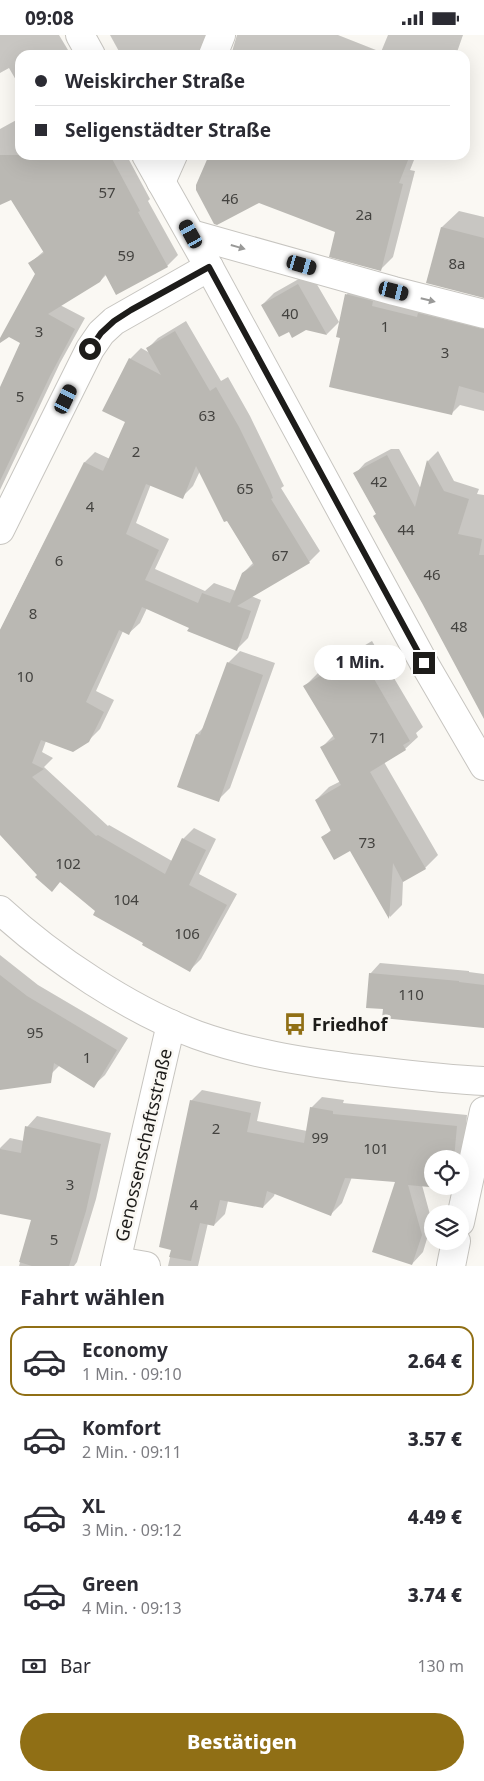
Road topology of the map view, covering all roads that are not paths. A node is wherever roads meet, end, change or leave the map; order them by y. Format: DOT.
graph roads {
  1 [pos="80,35"];
  2 [pos="221,35"];
  3 [pos="88,50"];
  4 [pos="215,50"];
  5 [pos="149,160"];
  6 [pos="170,160"];
  7 [pos="162,182"];
  8 [pos="191,234"];
  9 [pos="209,267"];
  10 [pos="484,314"];
  11 [pos="0,530"];
  12 [pos="484,766"];
  13 [pos="0,910"];
  14 [pos="170,1024"];
  15 [pos="484,1081"];
  16 [pos="484,1111"];
  17 [pos="464,1205"];
  18 [pos="454,1250"];
  19 [pos="116,1263"];
  20 [pos="146,1266"];
  21 [pos="451,1266"];
  1 -- 3 [label="street"];
  2 -- 4 [label="street"];
  5 -- 7 [label="street"];
  6 -- 7 [label="street"];
  7 -- 8 [label="street"];
  8 -- 9 [label="street"];
  8 -- 10 [label="street, one-way"];
  9 -- 11 [label="street"];
  9 -- 12 [label="street"];
  13 -- 14 [label="street"];
  14 -- 15 [label="street"];
  14 -- 19 [label="street, Genossenschaftsstraße"];
  16 -- 17 [label="street"];
  18 -- 21 [label="street"];
  19 -- 20 [label="street"];
}
